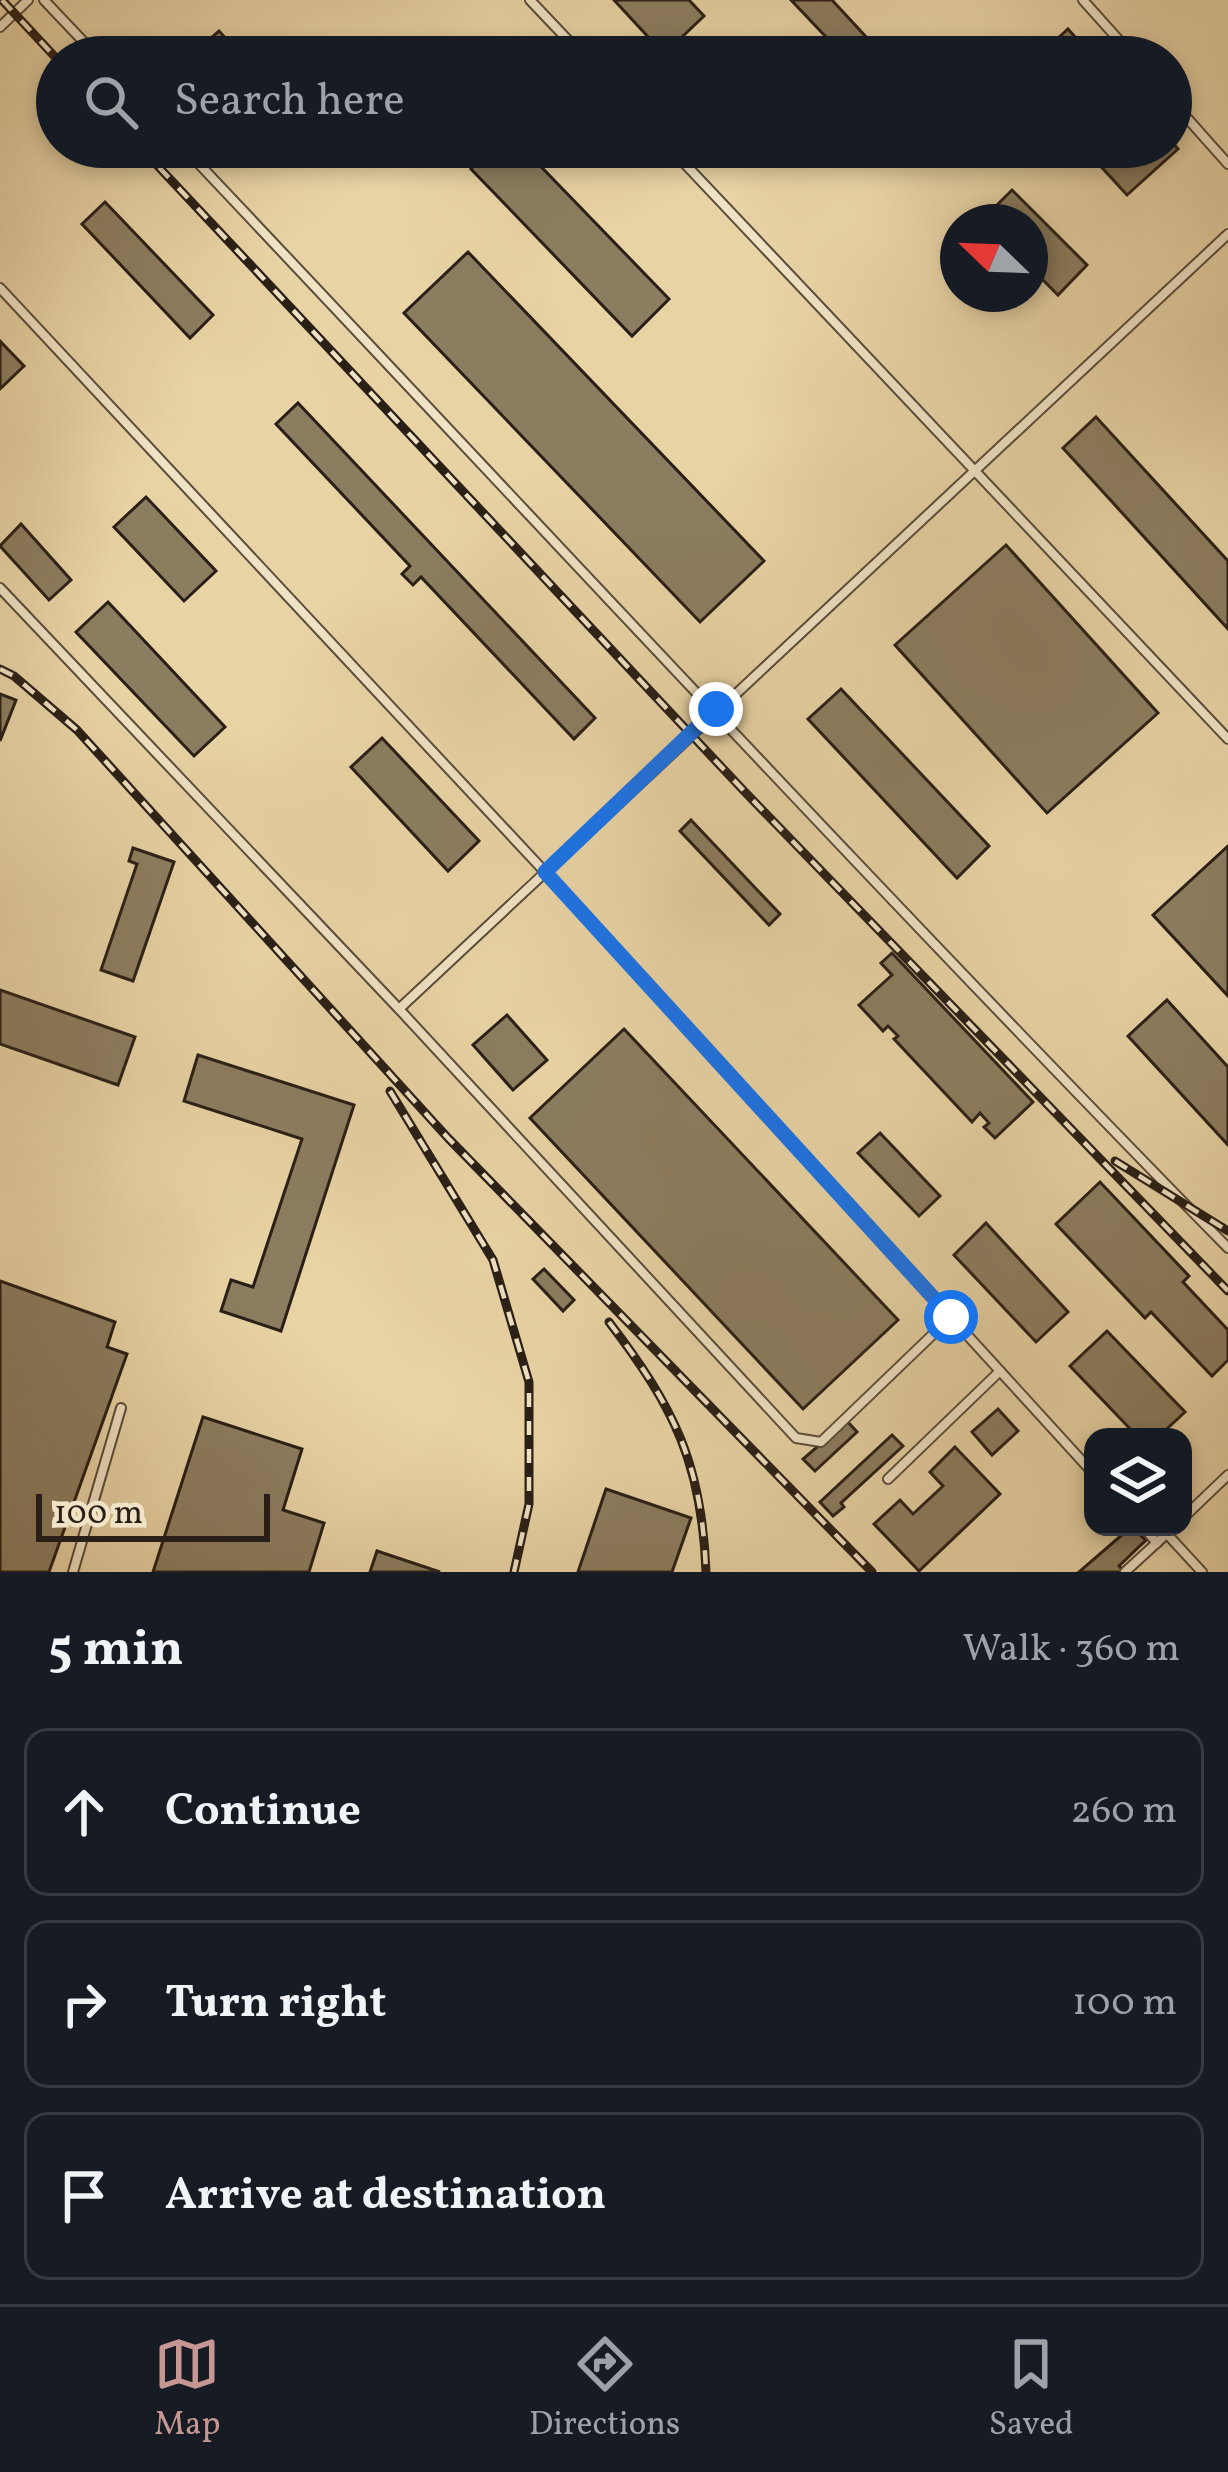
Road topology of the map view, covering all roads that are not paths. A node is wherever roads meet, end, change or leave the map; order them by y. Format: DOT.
graph roads {
  1 [pos="28,0"];
  2 [pos="44,0"];
  3 [pos="530,0"];
  4 [pos="1083,0"];
  5 [pos="0,27"];
  6 [pos="78,36"];
  7 [pos="564,36"];
  8 [pos="1115,36"];
  9 [pos="1192,124"];
  10 [pos="1228,164"];
  11 [pos="203,168"];
  12 [pos="689,168"];
  13 [pos="1228,234"];
  14 [pos="0,288"];
  15 [pos="973,470"];
  16 [pos="0,588"];
  17 [pos="716,709"];
  18 [pos="1228,740"];
  19 [pos="545,872"];
  20 [pos="399,1009"];
  21 [pos="1228,1248"];
  22 [pos="951,1317"];
  23 [pos="1000,1371"];
  24 [pos="121,1408"];
  25 [pos="1084,1463"];
  26 [pos="1228,1475"];
  27 [pos="888,1479"];
  28 [pos="1192,1509"];
  29 [pos="1151,1536"];
  30 [pos="1165,1536"];
  31 [pos="1174,1536"];
  32 [pos="1157,1543"];
  33 [pos="73,1572"];
  34 [pos="1125,1572"];
  35 [pos="1202,1572"];
  1 -- 5 [label="lane"];
  2 -- 6 [label="lane"];
  3 -- 7 [label="lane"];
  4 -- 8 [label="lane"];
  9 -- 10 [label="lane"];
  11 -- 17 [label="lane"];
  12 -- 15 [label="lane"];
  13 -- 15 [label="lane"];
  14 -- 19 [label="lane"];
  15 -- 17 [label="lane"];
  15 -- 18 [label="lane"];
  16 -- 20 [label="lane"];
  17 -- 19 [label="lane"];
  17 -- 21 [label="lane"];
  19 -- 20 [label="lane"];
  19 -- 22 [label="lane"];
  20 -- 22 [label="lane"];
  22 -- 23 [label="lane"];
  23 -- 25 [label="lane"];
  23 -- 27 [label="lane"];
  24 -- 33 [label="lane"];
  26 -- 28 [label="lane"];
  29 -- 32 [label="lane"];
  30 -- 32 [label="lane"];
  31 -- 35 [label="lane"];
  32 -- 34 [label="lane"];
}
